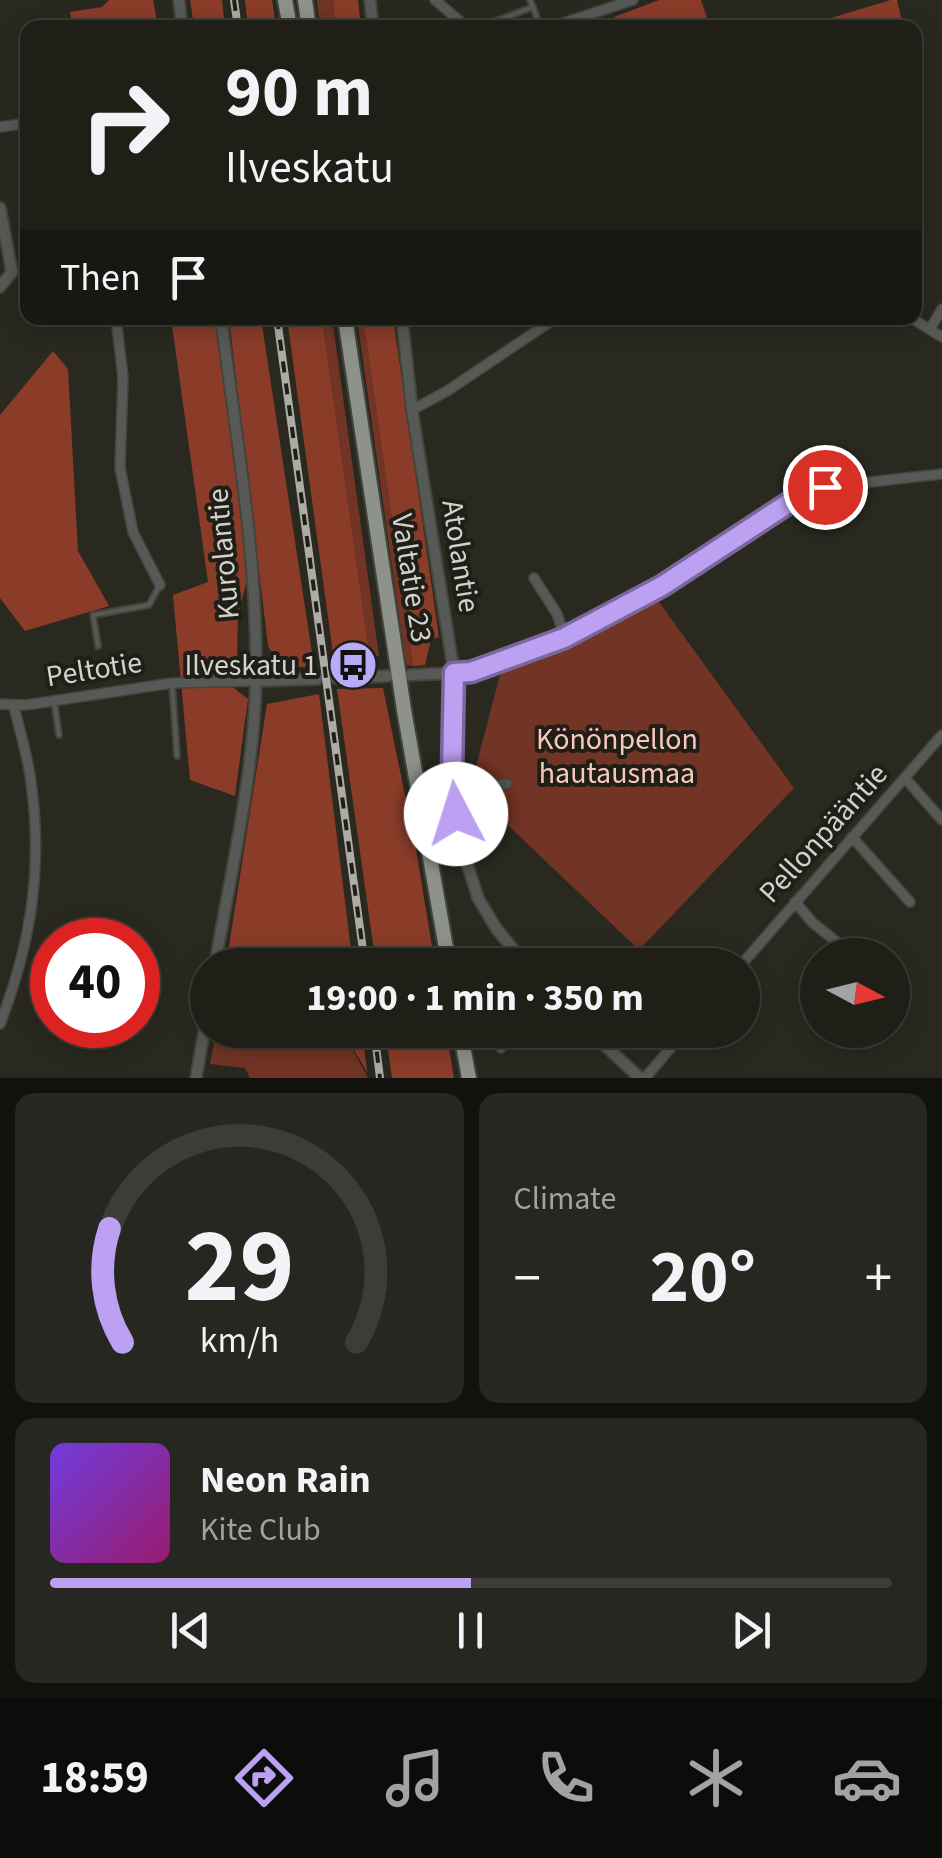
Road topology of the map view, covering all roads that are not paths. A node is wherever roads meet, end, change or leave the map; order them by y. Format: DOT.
graph roads {
  1 [pos="434,0"];
  2 [pos="530,0"];
  3 [pos="633,0"];
  4 [pos="533,7"];
  5 [pos="458,20"];
  6 [pos="499,20"];
  7 [pos="540,20"];
  8 [pos="570,20"];
  9 [pos="0,208"];
  10 [pos="0,286"];
  11 [pos="942,310"];
  12 [pos="922,324"];
  13 [pos="117,325"];
  14 [pos="221,325"];
  15 [pos="346,325"];
  16 [pos="403,325"];
  17 [pos="546,325"];
  18 [pos="930,329"];
  19 [pos="942,337"];
  20 [pos="412,410"];
  21 [pos="942,474"];
  22 [pos="534,578"];
  23 [pos="160,586"];
  24 [pos="564,638"];
  25 [pos="98,646"];
  26 [pos="454,673"];
  27 [pos="388,676"];
  28 [pos="410,676"];
  29 [pos="318,678"];
  30 [pos="336,678"];
  31 [pos="256,681"];
  32 [pos="172,682"];
  33 [pos="54,700"];
  34 [pos="0,704"];
  35 [pos="14,707"];
  36 [pos="59,735"];
  37 [pos="942,735"];
  38 [pos="177,756"];
  39 [pos="905,778"];
  40 [pos="508,784"];
  41 [pos="453,790"];
  42 [pos="942,820"];
  43 [pos="852,838"];
  44 [pos="794,902"];
  45 [pos="910,902"];
  46 [pos="832,938"];
  47 [pos="218,948"];
  48 [pos="446,948"];
  49 [pos="512,948"];
  50 [pos="755,948"];
  51 [pos="0,1024"];
  52 [pos="201,1048"];
  53 [pos="463,1048"];
  54 [pos="608,1048"];
  55 [pos="670,1048"];
  56 [pos="196,1078"];
  57 [pos="468,1078"];
  58 [pos="642,1078"];
  1 -- 5 [label="street"];
  2 -- 4 [label="lane"];
  3 -- 8 [label="street"];
  4 -- 6 [label="lane"];
  4 -- 7 [label="lane"];
  9 -- 10 [label="street"];
  11 -- 18 [label="street"];
  12 -- 18 [label="street"];
  13 -- 23 [label="street"];
  14 -- 31 [label="street, Kurolantie"];
  15 -- 48 [label="highway, Valtatie 23"];
  16 -- 20 [label="street, Atolantie"];
  17 -- 20 [label="street"];
  18 -- 19 [label="street"];
  20 -- 26 [label="street, Atolantie"];
  21 -- 24 [label="street"];
  22 -- 24 [label="street"];
  23 -- 25 [label="lane"];
  24 -- 26 [label="street"];
  26 -- 28 [label="street"];
  26 -- 41 [label="street, Atolantie"];
  27 -- 30 [label="street"];
  29 -- 31 [label="street"];
  31 -- 32 [label="street, Peltotie"];
  31 -- 47 [label="street, Kurolantie"];
  32 -- 33 [label="street, Peltotie"];
  32 -- 38 [label="lane"];
  33 -- 35 [label="street, Peltotie"];
  33 -- 36 [label="lane"];
  34 -- 35 [label="street, Peltotie"];
  35 -- 51 [label="street"];
  37 -- 39 [label="street, Pellonpääntie"];
  39 -- 42 [label="street"];
  39 -- 43 [label="street, Pellonpääntie"];
  40 -- 41 [label="street"];
  41 -- 49 [label="street, Atolantie"];
  43 -- 44 [label="street, Pellonpääntie"];
  43 -- 45 [label="street"];
  44 -- 46 [label="street"];
  44 -- 50 [label="street, Pellonpääntie"];
  52 -- 56 [label="street"];
  53 -- 57 [label="highway"];
  54 -- 58 [label="street"];
  55 -- 58 [label="street"];
}
